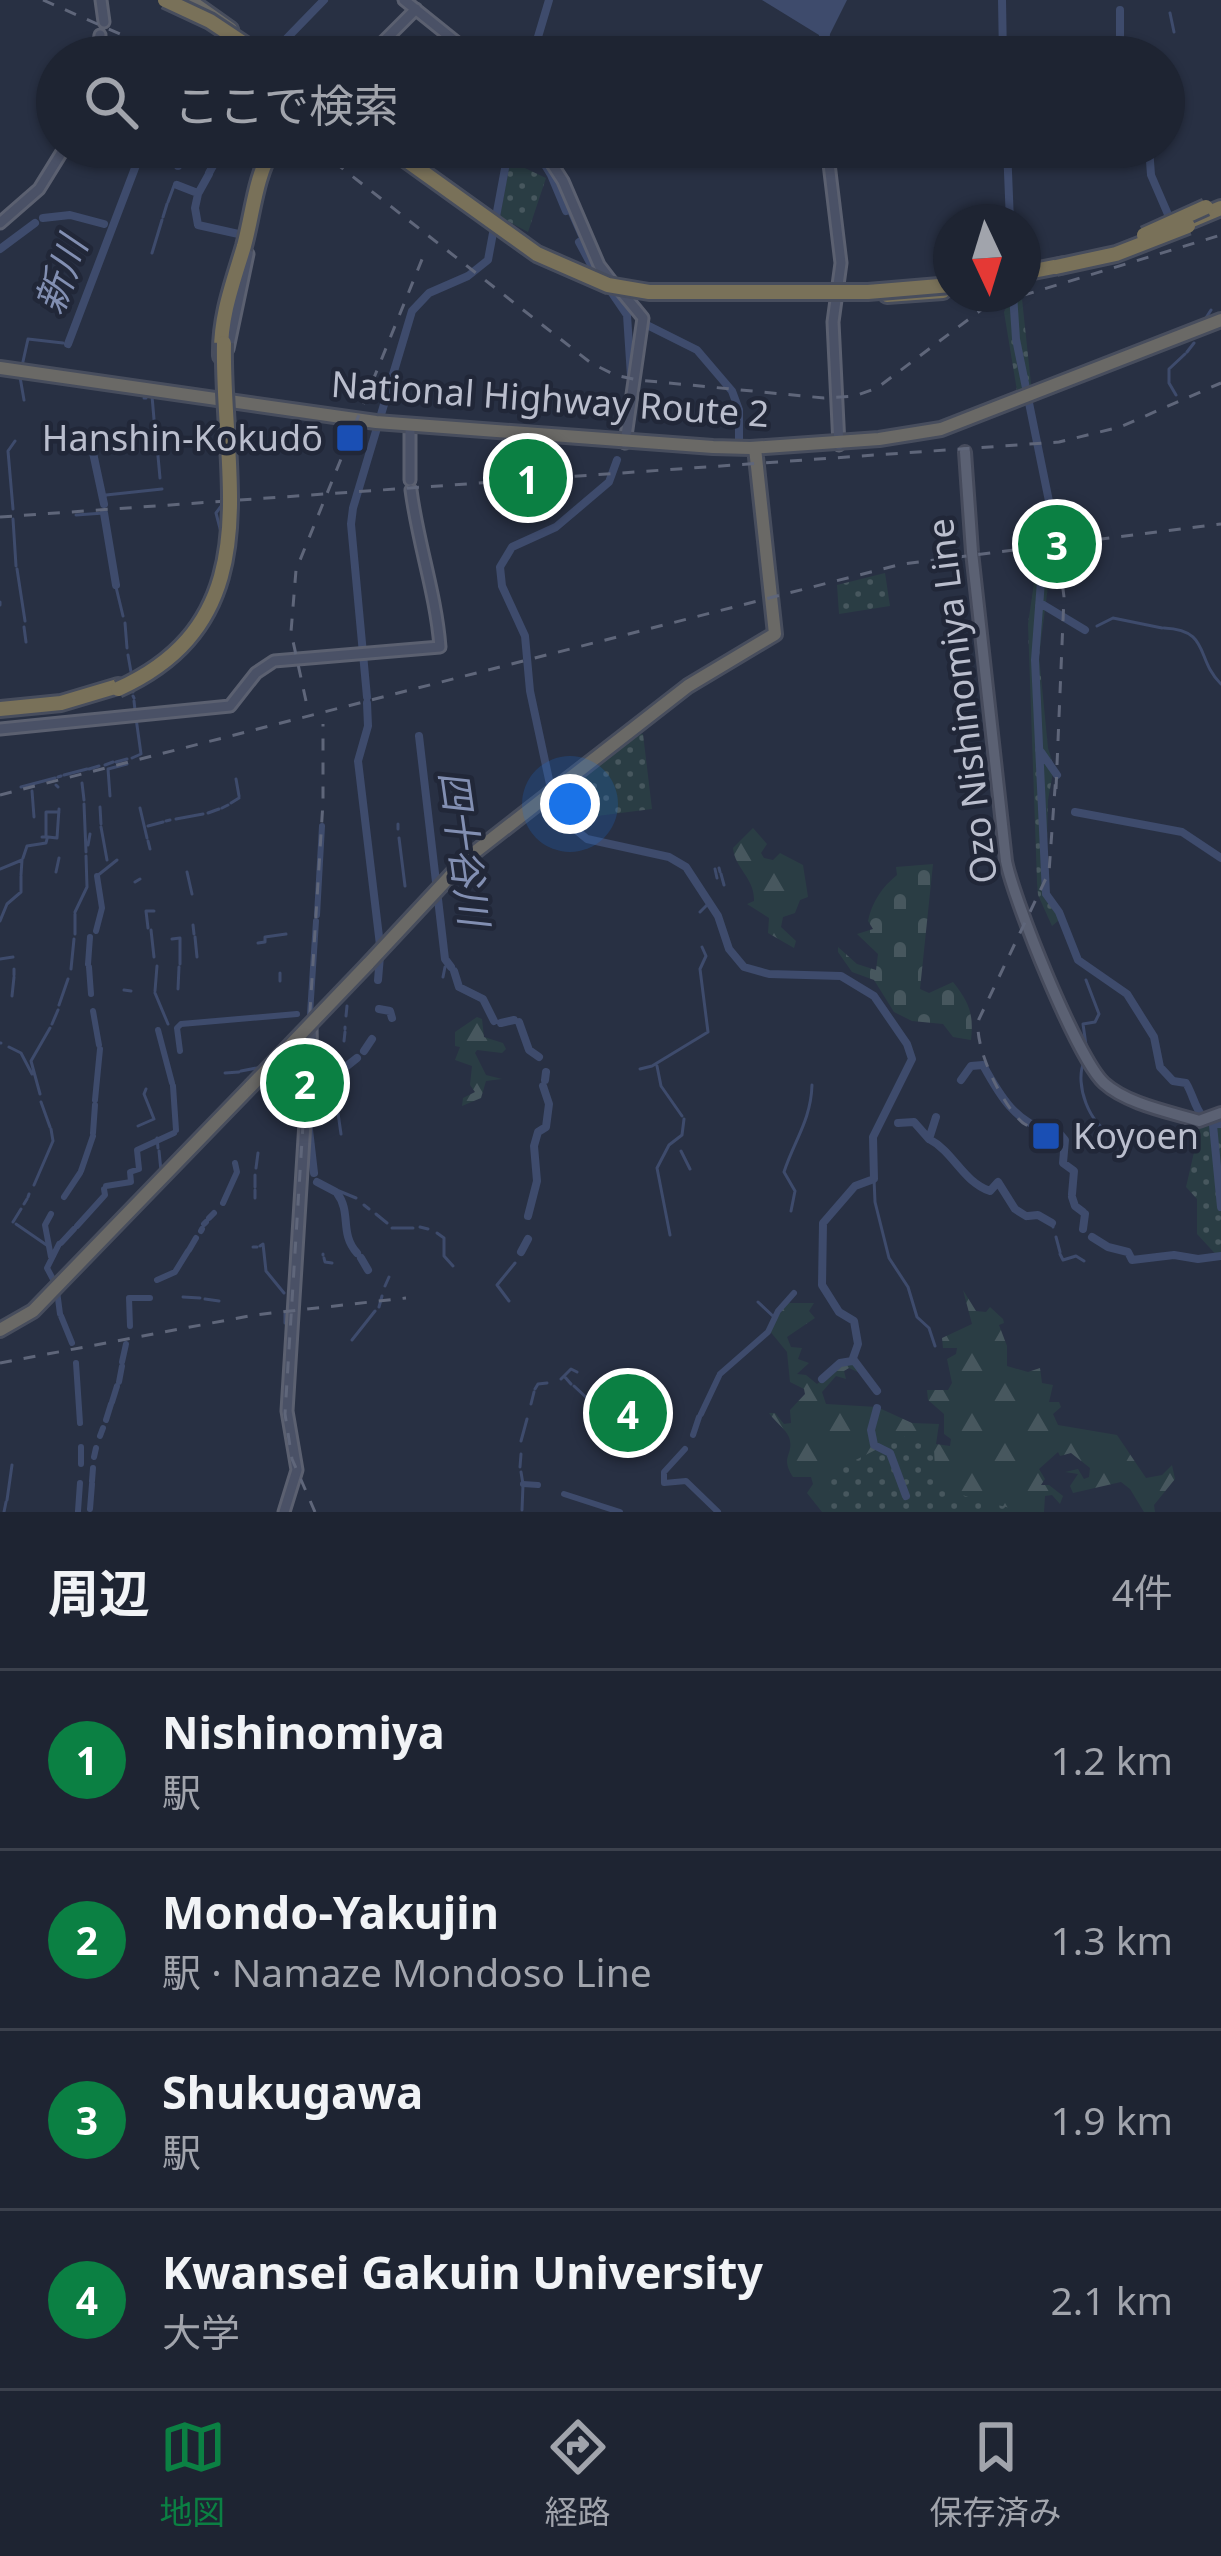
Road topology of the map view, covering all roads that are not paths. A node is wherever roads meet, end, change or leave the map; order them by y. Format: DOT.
graph roads {
  1 [pos="99,0"];
  2 [pos="175,0"];
  3 [pos="404,0"];
  4 [pos="416,9"];
  5 [pos="103,22"];
  6 [pos="235,36"];
  7 [pos="235,36"];
  8 [pos="235,36"];
  9 [pos="389,36"];
  10 [pos="450,36"];
  11 [pos="52,168"];
  12 [pos="264,168"];
  13 [pos="269,168"];
  14 [pos="418,168"];
  15 [pos="419,168"];
  16 [pos="555,168"];
  17 [pos="828,168"];
  18 [pos="1215,210"];
  19 [pos="0,221"];
  20 [pos="495,223"];
  21 [pos="1041,267"];
  22 [pos="1056,267"];
  23 [pos="1041,268"];
  24 [pos="1041,268"];
  25 [pos="1041,269"];
  26 [pos="610,283"];
  27 [pos="933,285"];
  28 [pos="933,286"];
  29 [pos="933,288"];
  30 [pos="837,291"];
  31 [pos="887,291"];
  32 [pos="1221,322"];
  33 [pos="0,369"];
  34 [pos="230,402"];
  35 [pos="410,426"];
  36 [pos="963,436"];
  37 [pos="623,442"];
  38 [pos="839,443"];
  39 [pos="755,449"];
  40 [pos="0,710"];
  41 [pos="0,729"];
  42 [pos="372,961"];
  43 [pos="316,1016"];
  44 [pos="300,1036"];
  45 [pos="246,1090"];
  46 [pos="1212,1117"];
  47 [pos="0,1330"];
  48 [pos="284,1512"];
  1 -- 5 [label="main road"];
  2 -- 6 [label="highway, bridge"];
  2 -- 7 [label="highway"];
  2 -- 8 [label="highway"];
  3 -- 4 [label="main road"];
  4 -- 9 [label="main road"];
  4 -- 10 [label="main road"];
  11 -- 19 [label="main road"];
  12 -- 40 [label="highway, bridge"];
  13 -- 34 [label="main road"];
  14 -- 20 [label="highway"];
  15 -- 27 [label="highway, bridge"];
  16 -- 26 [label="main road"];
  17 -- 30 [label="main road"];
  18 -- 21 [label="highway"];
  18 -- 22 [label="highway, bridge"];
  18 -- 22 [label="highway, bridge"];
  18 -- 23 [label="highway, bridge"];
  18 -- 24 [label="highway"];
  20 -- 26 [label="highway"];
  20 -- 26 [label="highway"];
  22 -- 25 [label="highway"];
  26 -- 30 [label="highway"];
  26 -- 37 [label="main road"];
  28 -- 31 [label="highway, bridge"];
  29 -- 30 [label="highway"];
  30 -- 31 [label="highway"];
  30 -- 38 [label="main road"];
  32 -- 36 [label="highway, National Highway Route 2"];
  33 -- 34 [label="highway, National Highway Route 2"];
  34 -- 35 [label="highway, National Highway Route 2"];
  35 -- 37 [label="highway, National Highway Route 2"];
  35 -- 41 [label="main road"];
  36 -- 38 [label="highway, National Highway Route 2"];
  36 -- 46 [label="main road, Ozo Nishinomiya Line"];
  37 -- 39 [label="highway, National Highway Route 2"];
  38 -- 39 [label="highway, National Highway Route 2"];
  39 -- 42 [label="highway"];
  42 -- 43 [label="highway"];
  42 -- 45 [label="highway, bridge"];
  43 -- 48 [label="main road"];
  44 -- 45 [label="highway"];
  45 -- 47 [label="highway"];
}
